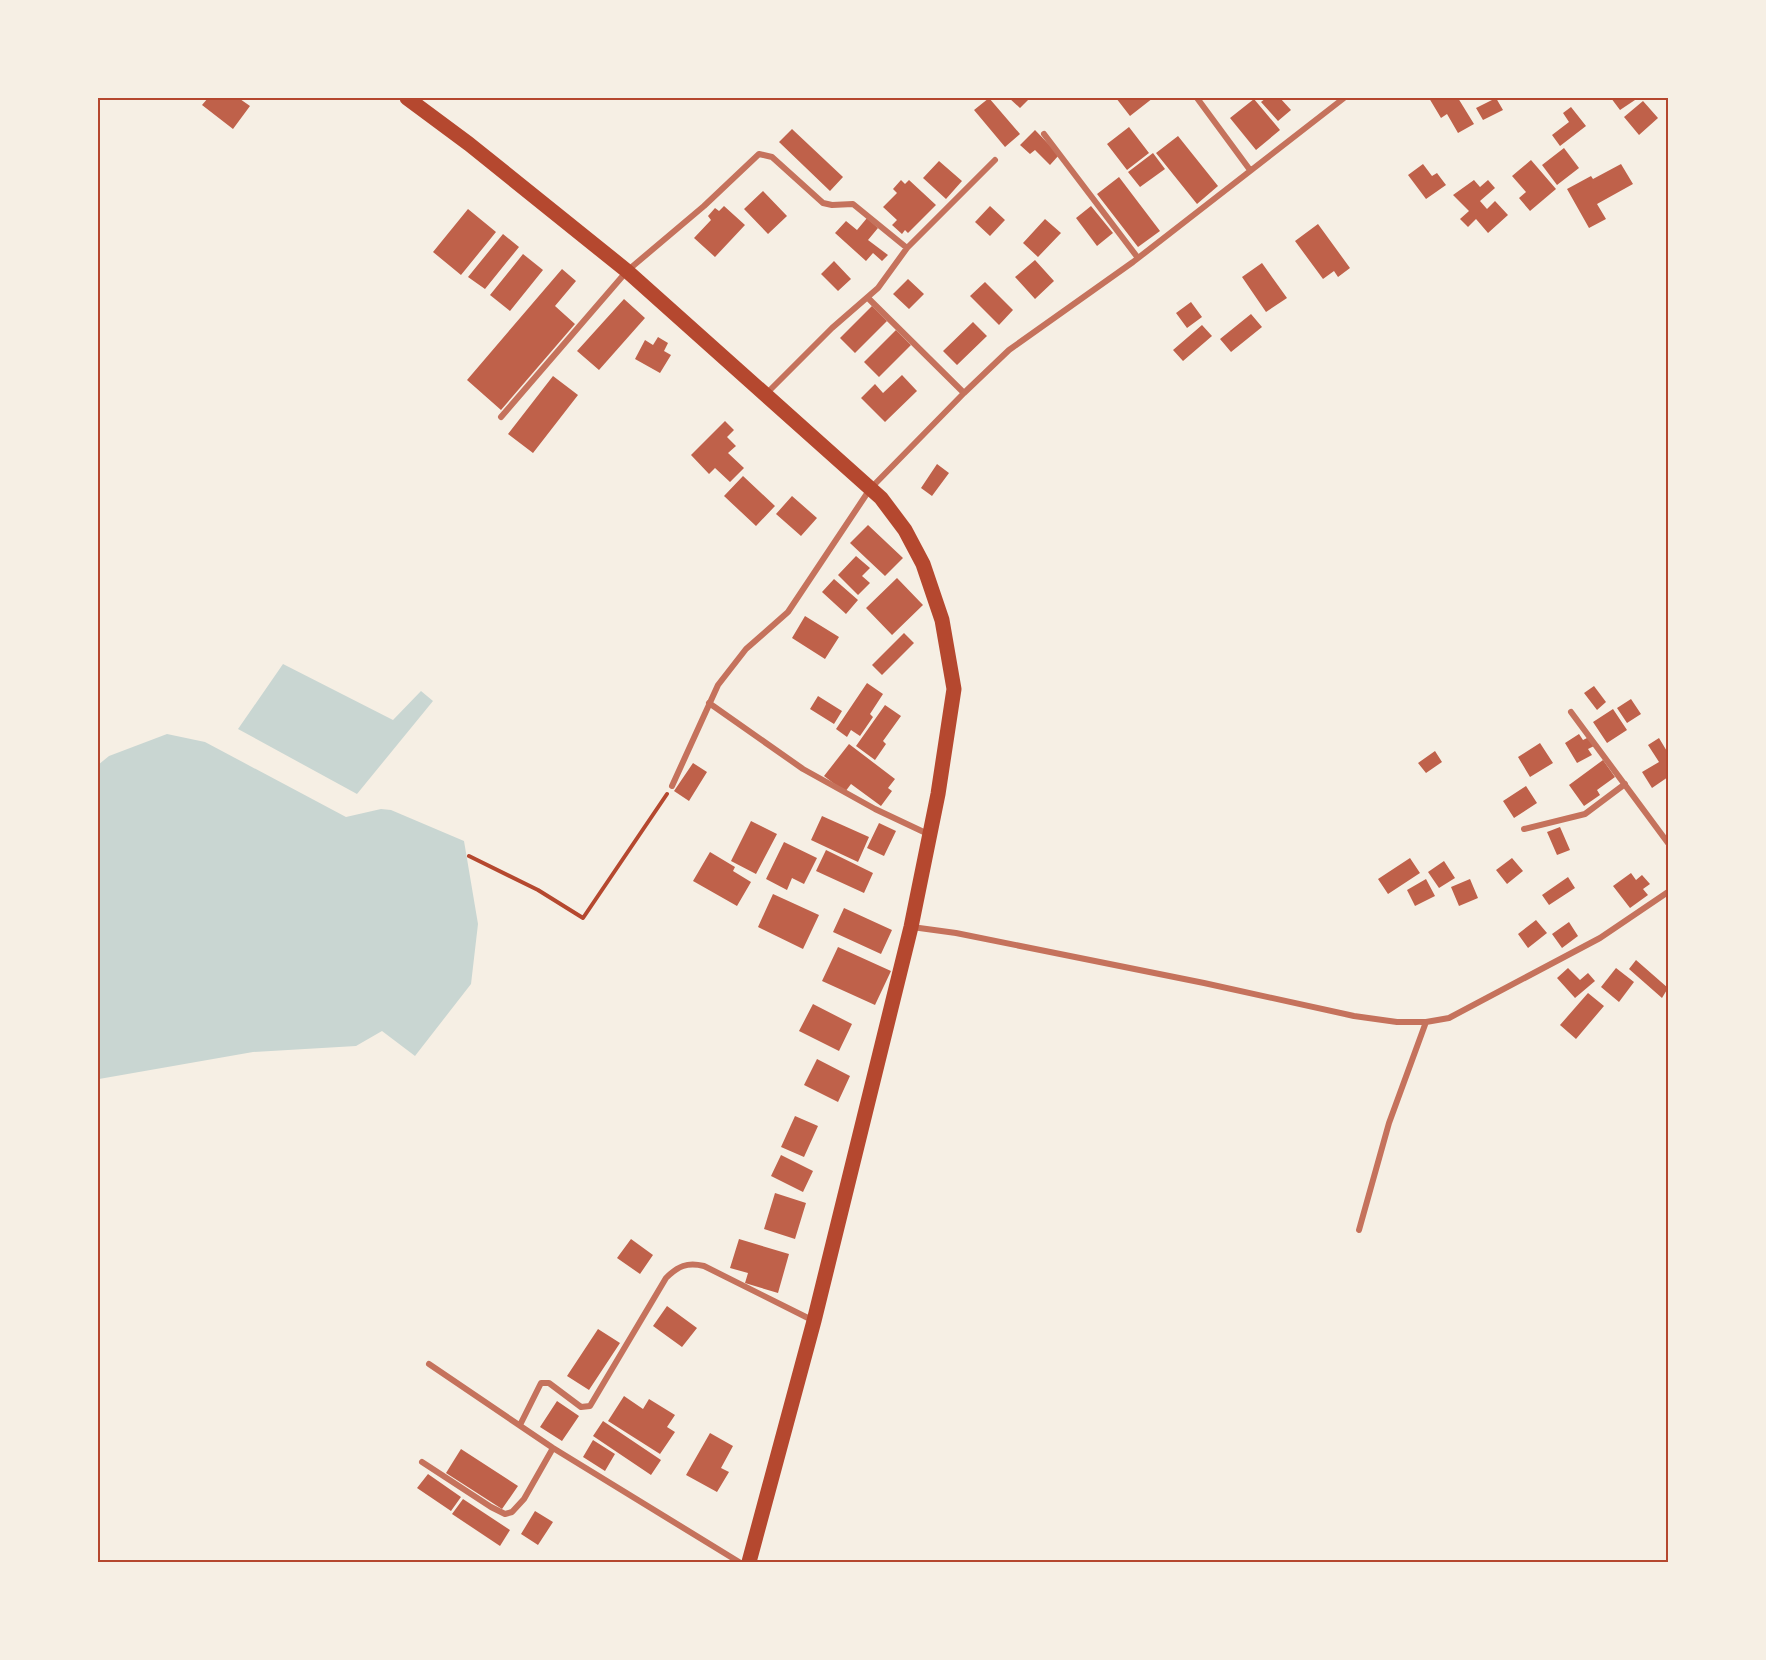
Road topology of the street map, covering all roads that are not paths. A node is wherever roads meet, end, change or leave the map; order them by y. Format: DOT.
graph roads {
  1 [pos="407,98"];
  2 [pos="1197,98"];
  3 [pos="1344,98"];
  4 [pos="1044,134"];
  5 [pos="995,160"];
  6 [pos="1250,170"];
  7 [pos="907,248"];
  8 [pos="1138,258"];
  9 [pos="627,272"];
  10 [pos="868,298"];
  11 [pos="964,393"];
  12 [pos="764,395"];
  13 [pos="501,417"];
  14 [pos="870,489"];
  15 [pos="709,703"];
  16 [pos="1571,712"];
  17 [pos="1625,784"];
  18 [pos="672,786"];
  19 [pos="1524,830"];
  20 [pos="929,834"];
  21 [pos="1668,843"];
  22 [pos="1668,892"];
  23 [pos="911,927"];
  24 [pos="1426,1022"];
  25 [pos="1359,1230"];
  26 [pos="814,1321"];
  27 [pos="429,1364"];
  28 [pos="520,1425"];
  29 [pos="553,1448"];
  30 [pos="422,1462"];
  31 [pos="739,1563"];
  32 [pos="749,1563"];
  1 -- 9 [label="main road"];
  2 -- 6 [label="street"];
  3 -- 6 [label="street"];
  4 -- 8 [label="street"];
  5 -- 7 [label="street"];
  6 -- 8 [label="street"];
  7 -- 9 [label="street"];
  7 -- 10 [label="street"];
  8 -- 11 [label="street"];
  9 -- 12 [label="main road"];
  9 -- 13 [label="street"];
  10 -- 11 [label="street"];
  10 -- 12 [label="street"];
  11 -- 14 [label="street"];
  12 -- 14 [label="main road"];
  14 -- 15 [label="street"];
  14 -- 20 [label="main road"];
  15 -- 18 [label="street"];
  15 -- 20 [label="street"];
  16 -- 17 [label="street"];
  17 -- 19 [label="street"];
  17 -- 21 [label="street"];
  20 -- 23 [label="main road"];
  22 -- 24 [label="street"];
  23 -- 24 [label="street"];
  23 -- 26 [label="main road"];
  24 -- 25 [label="street"];
  26 -- 28 [label="street"];
  26 -- 32 [label="main road"];
  27 -- 28 [label="street"];
  28 -- 29 [label="street"];
  29 -- 30 [label="street"];
  29 -- 31 [label="street"];
}
